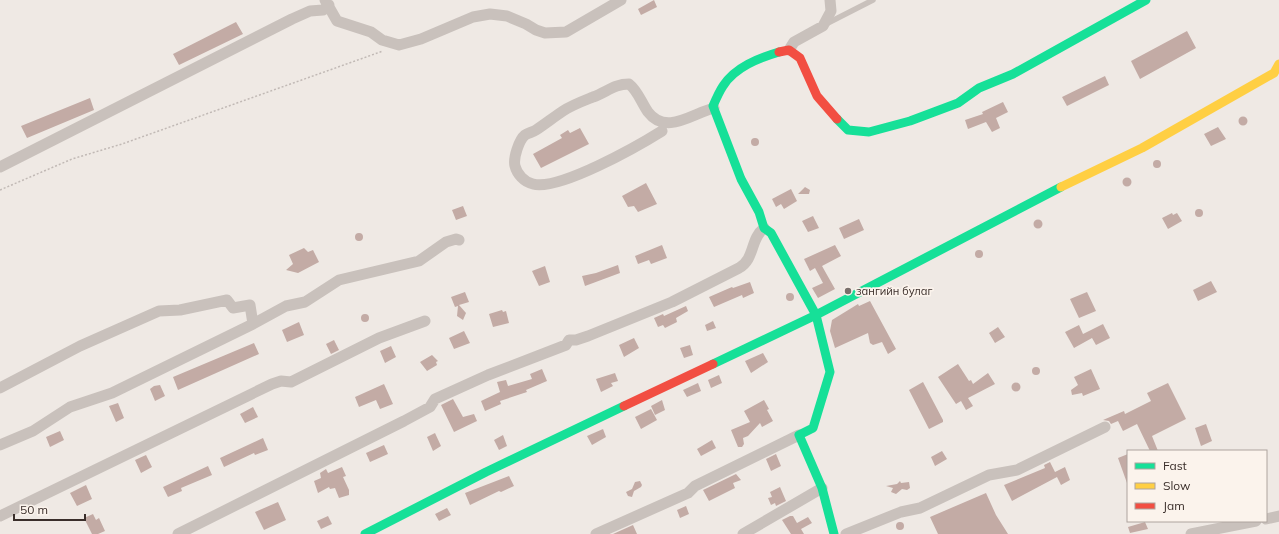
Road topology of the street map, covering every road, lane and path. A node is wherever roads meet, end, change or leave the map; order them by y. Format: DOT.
graph roads {
  1 [pos="621,0"];
  2 [pos="830,0"];
  3 [pos="873,0"];
  4 [pos="1146,0"];
  5 [pos="327,2"];
  6 [pos="823,26"];
  7 [pos="399,45"];
  8 [pos="788,50"];
  9 [pos="1279,64"];
  10 [pos="714,108"];
  11 [pos="662,130"];
  12 [pos="0,166"];
  13 [pos="0,190"];
  14 [pos="764,228"];
  15 [pos="459,240"];
  16 [pos="816,315"];
  17 [pos="425,321"];
  18 [pos="252,324"];
  19 [pos="0,388"];
  20 [pos="1105,428"];
  21 [pos="799,435"];
  22 [pos="0,445"];
  23 [pos="822,488"];
  24 [pos="0,516"];
  25 [pos="1279,516"];
  26 [pos="1267,519"];
  27 [pos="1252,522"];
  28 [pos="178,534"];
  29 [pos="365,534"];
  30 [pos="596,534"];
  31 [pos="743,534"];
  32 [pos="834,534"];
  33 [pos="846,534"];
  34 [pos="1191,534"];
  1 -- 7 [label="street"];
  2 -- 6 [label="street"];
  3 -- 6 [label="lane"];
  4 -- 8 [label="street"];
  5 -- 7 [label="street"];
  5 -- 12 [label="street"];
  6 -- 8 [label="street"];
  7 -- 13 [label="path"];
  8 -- 10 [label="street"];
  9 -- 16 [label="street"];
  10 -- 11 [label="street"];
  10 -- 14 [label="street"];
  14 -- 16 [label="street"];
  14 -- 28 [label="street"];
  15 -- 18 [label="street"];
  16 -- 21 [label="street"];
  16 -- 29 [label="street"];
  17 -- 24 [label="street"];
  18 -- 19 [label="street"];
  18 -- 22 [label="street"];
  20 -- 33 [label="street"];
  21 -- 23 [label="street"];
  21 -- 30 [label="street"];
  23 -- 31 [label="street"];
  23 -- 32 [label="street"];
  25 -- 26 [label="street"];
  27 -- 34 [label="street"];
}
